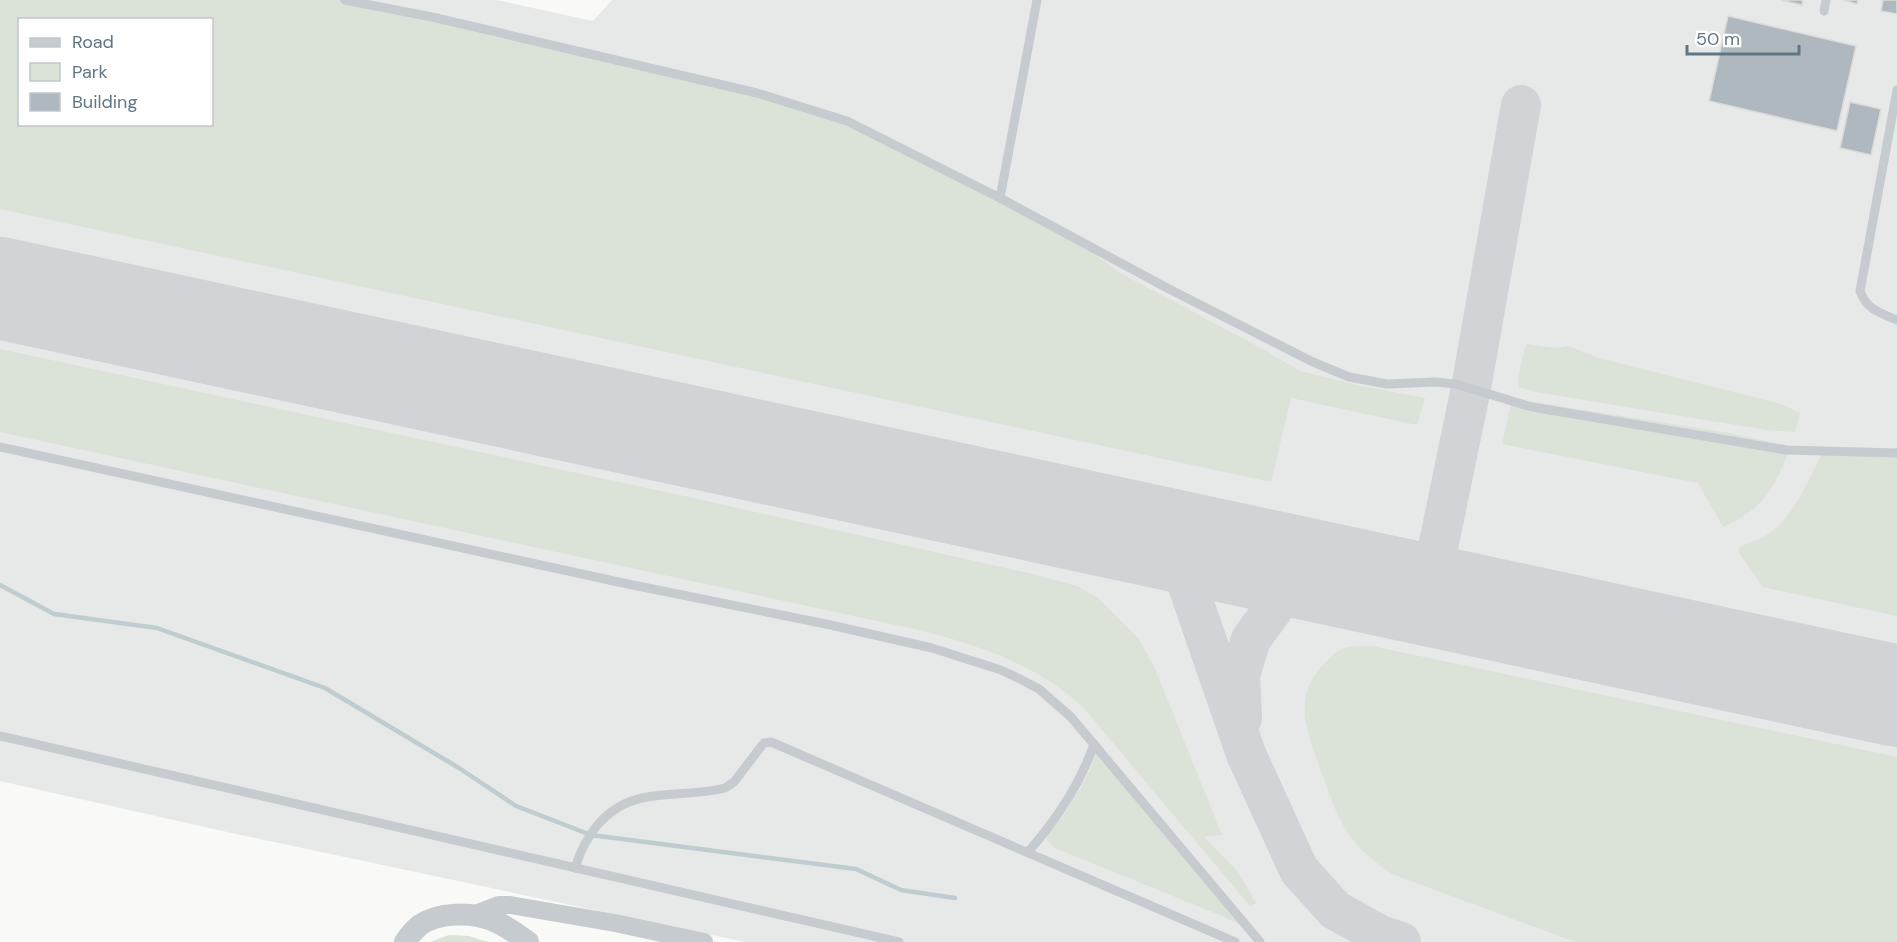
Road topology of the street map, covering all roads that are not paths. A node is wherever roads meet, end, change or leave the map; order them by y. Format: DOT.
graph roads {
  1 [pos="345,0"];
  2 [pos="1037,0"];
  3 [pos="1826,0"];
  4 [pos="1824,11"];
  5 [pos="1897,90"];
  6 [pos="1000,198"];
  7 [pos="1897,320"];
  8 [pos="0,447"];
  9 [pos="1897,453"];
  10 [pos="0,736"];
  11 [pos="1094,744"];
  12 [pos="1028,852"];
  13 [pos="575,868"];
  14 [pos="473,915"];
  15 [pos="405,942"];
  16 [pos="528,942"];
  17 [pos="704,942"];
  18 [pos="899,942"];
  19 [pos="1235,942"];
  20 [pos="1260,942"];
  1 -- 6 [label="lane"];
  2 -- 6 [label="lane"];
  3 -- 4 [label="lane"];
  5 -- 7 [label="lane"];
  6 -- 9 [label="lane"];
  8 -- 11 [label="lane"];
  10 -- 13 [label="lane"];
  11 -- 12 [label="lane"];
  11 -- 20 [label="lane"];
  12 -- 13 [label="lane"];
  12 -- 19 [label="lane"];
  13 -- 18 [label="lane"];
  14 -- 15 [label="street"];
  14 -- 16 [label="street"];
  14 -- 17 [label="street"];
}
